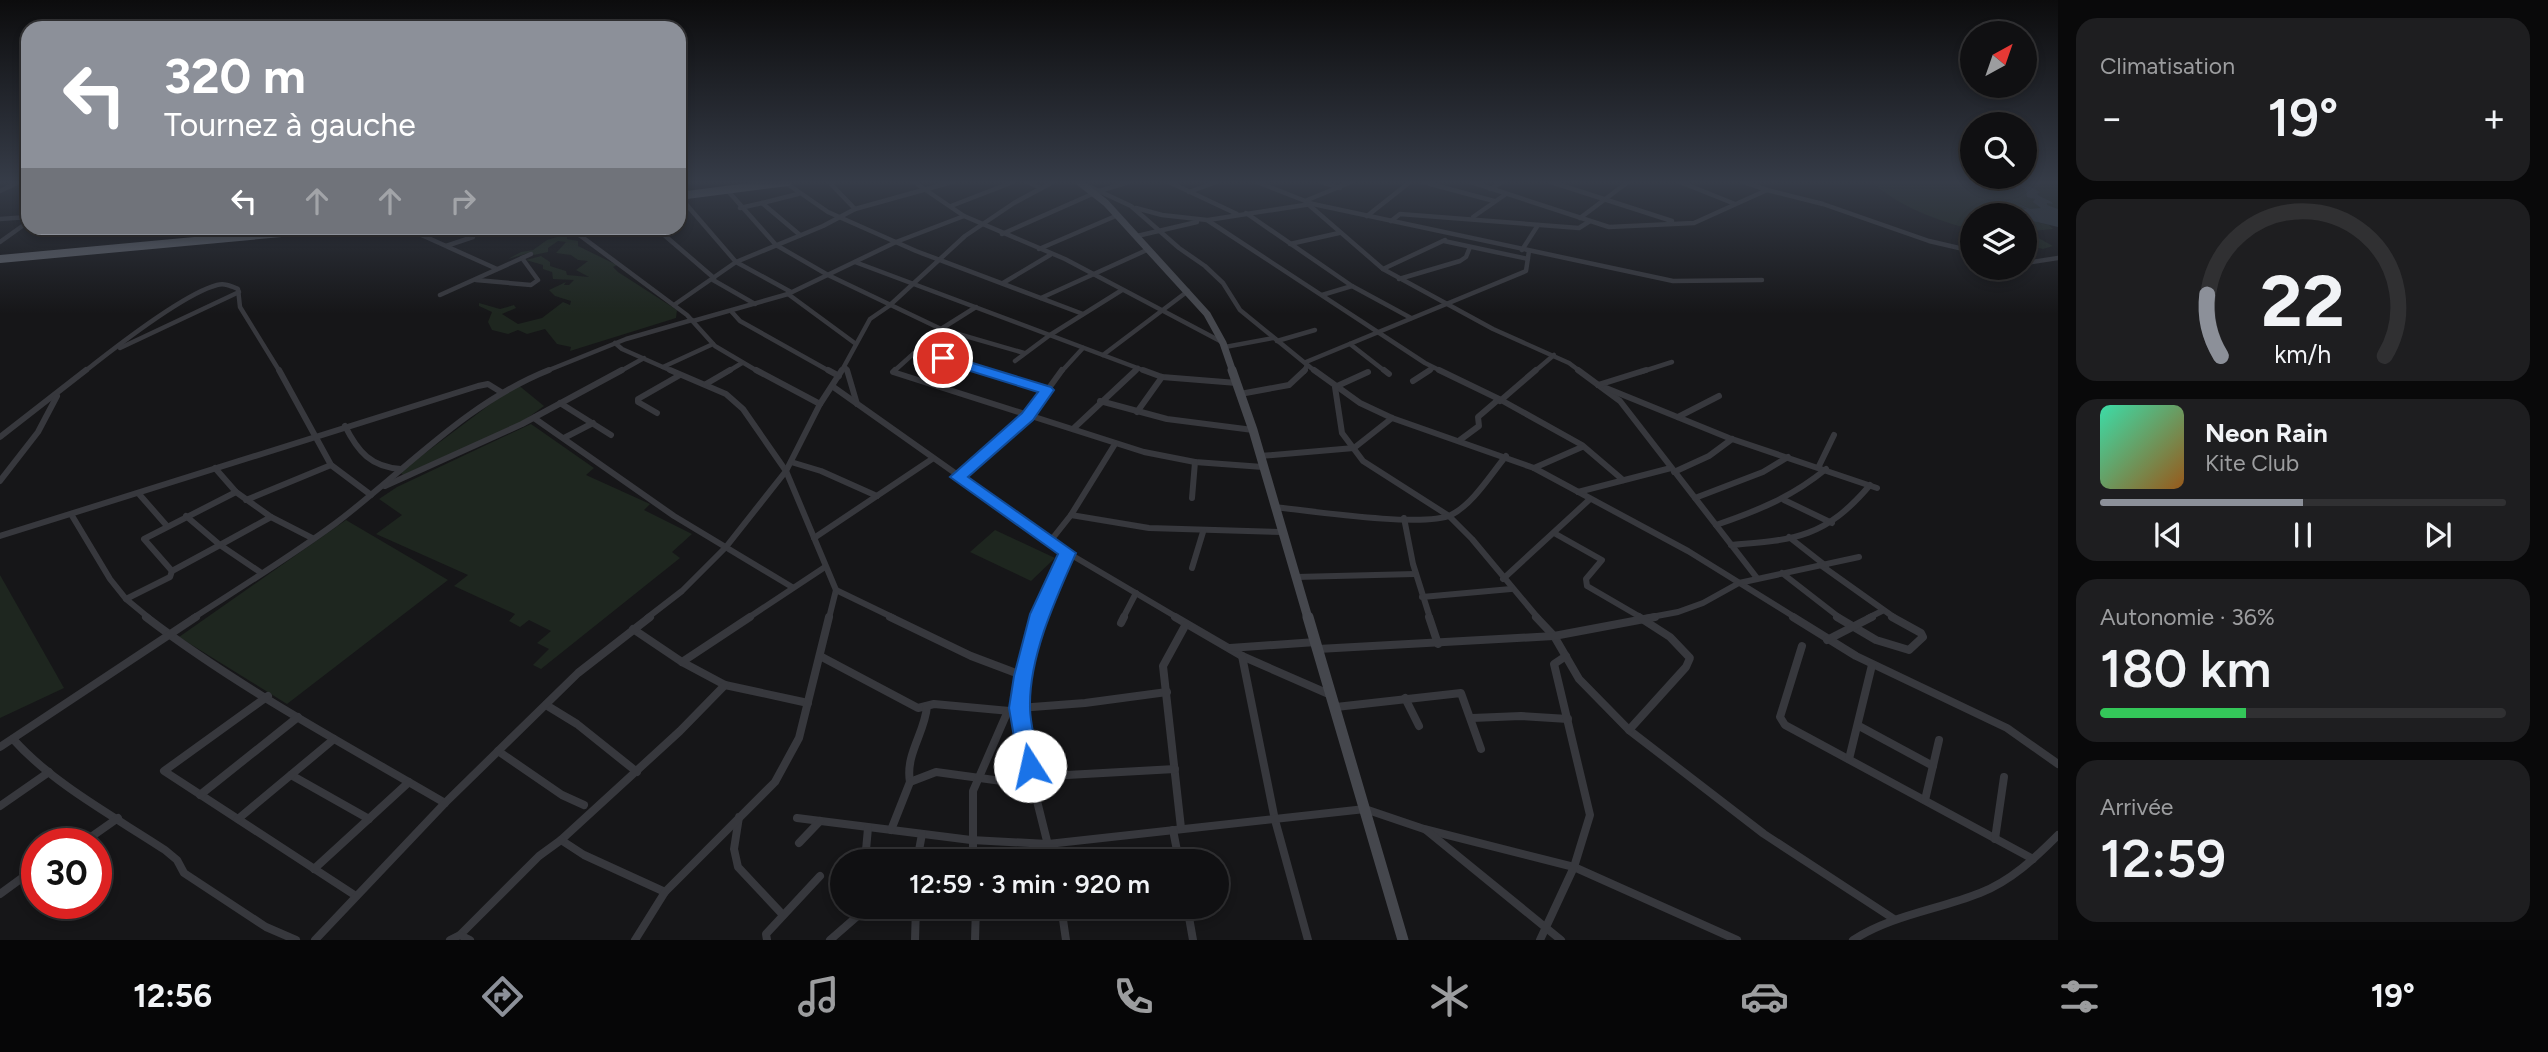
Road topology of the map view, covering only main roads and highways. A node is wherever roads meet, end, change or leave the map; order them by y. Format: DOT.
graph roads {
  1 [pos="1128,226"];
  2 [pos="237,235"];
  3 [pos="255,235"];
  4 [pos="0,257"];
  5 [pos="1403,940"];
  1 -- 5 [label="main road"];
  2 -- 4 [label="highway"];
  3 -- 4 [label="highway"];
}
